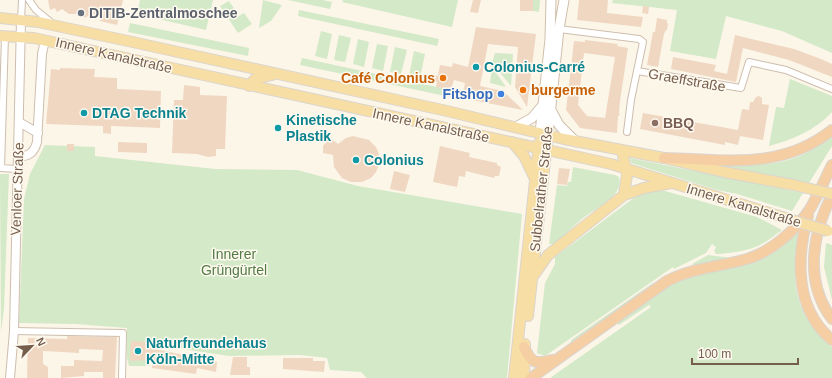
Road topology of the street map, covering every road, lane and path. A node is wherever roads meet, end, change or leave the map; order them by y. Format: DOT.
graph roads {
  1 [pos="22,0"];
  2 [pos="29,0"];
  3 [pos="551,0"];
  4 [pos="564,0"];
  5 [pos="0,18"];
  6 [pos="21,20"];
  7 [pos="56,26"];
  8 [pos="559,29"];
  9 [pos="3,36"];
  10 [pos="20,37"];
  11 [pos="45,40"];
  12 [pos="637,71"];
  13 [pos="278,74"];
  14 [pos="249,86"];
  15 [pos="832,89"];
  16 [pos="546,106"];
  17 [pos="18,122"];
  18 [pos="516,127"];
  19 [pos="832,130"];
  20 [pos="627,132"];
  21 [pos="38,133"];
  22 [pos="544,134"];
  23 [pos="512,142"];
  24 [pos="576,142"];
  25 [pos="543,149"];
  26 [pos="622,151"];
  27 [pos="18,158"];
  28 [pos="664,158"];
  29 [pos="832,165"];
  30 [pos="0,168"];
  31 [pos="17,168"];
  32 [pos="627,168"];
  33 [pos="534,178"];
  34 [pos="672,182"];
  35 [pos="832,194"];
  36 [pos="624,195"];
  37 [pos="810,208"];
  38 [pos="831,231"];
  39 [pos="534,276"];
  40 [pos="832,319"];
  41 [pos="14,331"];
  42 [pos="832,340"];
  43 [pos="524,347"];
  44 [pos="556,359"];
  45 [pos="10,378"];
  46 [pos="122,378"];
  47 [pos="514,378"];
  48 [pos="524,378"];
  49 [pos="531,378"];
  1 -- 6 [label="street, Venloer Straße"];
  2 -- 7 [label="street"];
  3 -- 16 [label="main road, Subbelrather Straße"];
  4 -- 8 [label="main road, Subbelrather Straße"];
  5 -- 6 [label="main road, Innere Kanalstraße"];
  6 -- 7 [label="main road, Innere Kanalstraße"];
  6 -- 10 [label="street, Venloer Straße"];
  7 -- 13 [label="main road, Innere Kanalstraße"];
  8 -- 12 [label="street, Graeffstraße"];
  8 -- 16 [label="main road, Subbelrather Straße"];
  9 -- 10 [label="main road, Innere Kanalstraße"];
  9 -- 30 [label="street, Venloer Straße"];
  10 -- 11 [label="main road, Innere Kanalstraße"];
  10 -- 17 [label="street, Venloer Straße"];
  11 -- 14 [label="main road, Innere Kanalstraße"];
  11 -- 21 [label="street"];
  12 -- 15 [label="street, Graeffstraße"];
  12 -- 20 [label="street, Graeffstraße"];
  13 -- 14 [label="main road"];
  13 -- 18 [label="main road, Innere Kanalstraße"];
  14 -- 23 [label="main road, Innere Kanalstraße"];
  16 -- 18 [label="main road"];
  16 -- 22 [label="main road, Subbelrather Straße"];
  16 -- 24 [label="main road"];
  17 -- 21 [label="street"];
  17 -- 27 [label="street, Venloer Straße"];
  18 -- 22 [label="main road, Innere Kanalstraße"];
  19 -- 28 [label="highway"];
  21 -- 27 [label="street"];
  22 -- 24 [label="main road, Innere Kanalstraße"];
  22 -- 25 [label="main road, Subbelrather Straße"];
  23 -- 25 [label="main road, Innere Kanalstraße"];
  23 -- 33 [label="main road"];
  24 -- 26 [label="main road, Innere Kanalstraße"];
  25 -- 32 [label="main road, Innere Kanalstraße"];
  25 -- 33 [label="main road, Subbelrather Straße"];
  25 -- 39 [label="main road, Subbelrather Straße"];
  26 -- 28 [label="main road, Innere Kanalstraße"];
  26 -- 32 [label="main road"];
  27 -- 31 [label="street, Venloer Straße"];
  28 -- 35 [label="main road, Innere Kanalstraße, bridge"];
  29 -- 37 [label="highway"];
  30 -- 31 [label="street"];
  31 -- 41 [label="street, Venloer Straße"];
  32 -- 34 [label="main road, Innere Kanalstraße"];
  32 -- 36 [label="main road"];
  33 -- 47 [label="main road, Subbelrather Straße"];
  34 -- 36 [label="main road"];
  34 -- 38 [label="main road, Innere Kanalstraße, bridge"];
  35 -- 40 [label="highway"];
  36 -- 39 [label="main road"];
  37 -- 42 [label="highway"];
  37 -- 44 [label="highway"];
  39 -- 43 [label="main road, Subbelrather Straße"];
  41 -- 45 [label="street, Venloer Straße"];
  41 -- 46 [label="street"];
  43 -- 44 [label="highway"];
  43 -- 48 [label="main road, Subbelrather Straße"];
  44 -- 49 [label="highway"];
}
